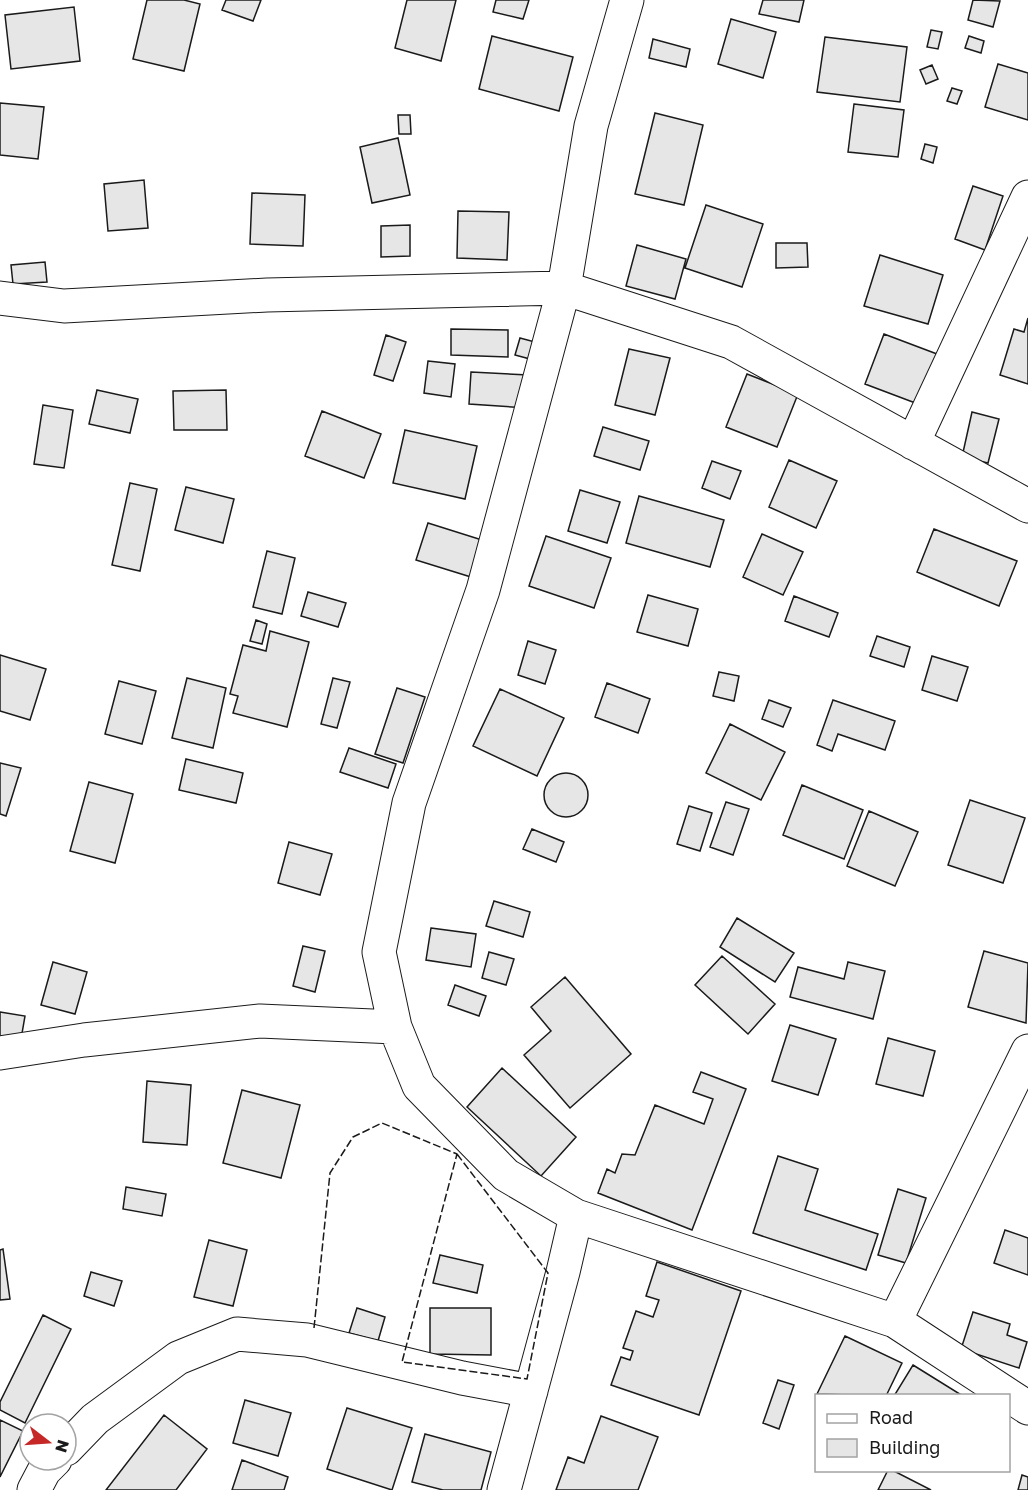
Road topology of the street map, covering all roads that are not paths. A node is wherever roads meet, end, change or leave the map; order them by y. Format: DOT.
graph roads {
  1 [pos="627,0"];
  2 [pos="1028,197"];
  3 [pos="564,288"];
  4 [pos="0,298"];
  5 [pos="913,443"];
  6 [pos="1028,506"];
  7 [pos="395,1027"];
  8 [pos="1028,1051"];
  9 [pos="0,1053"];
  10 [pos="576,1216"];
  11 [pos="896,1321"];
  12 [pos="531,1391"];
  13 [pos="1007,1394"];
  14 [pos="1010,1396"];
  15 [pos="1028,1408"];
  16 [pos="78,1437"];
  17 [pos="43,1472"];
  18 [pos="34,1490"];
  19 [pos="504,1490"];
  1 -- 3 [label="street"];
  2 -- 5 [label="street"];
  3 -- 4 [label="street"];
  3 -- 5 [label="street"];
  3 -- 7 [label="street"];
  5 -- 6 [label="street"];
  7 -- 9 [label="street"];
  7 -- 10 [label="street"];
  8 -- 11 [label="street"];
  10 -- 11 [label="street"];
  10 -- 12 [label="street"];
  11 -- 13 [label="street"];
  12 -- 16 [label="street"];
  12 -- 19 [label="street"];
  14 -- 15 [label="street"];
  17 -- 18 [label="street"];
}
